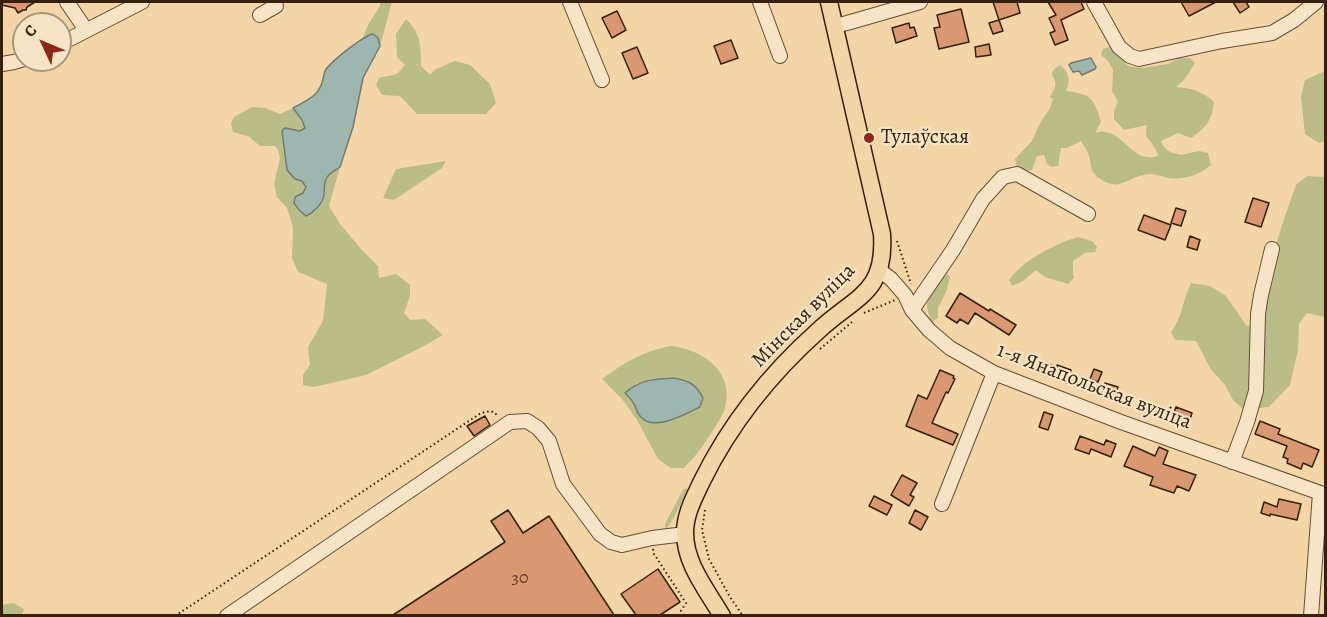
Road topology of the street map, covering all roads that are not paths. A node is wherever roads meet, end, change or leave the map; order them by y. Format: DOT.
graph roads {
  1 [pos="67,2"];
  2 [pos="142,2"];
  3 [pos="273,2"];
  4 [pos="570,2"];
  5 [pos="760,2"];
  6 [pos="829,2"];
  7 [pos="920,2"];
  8 [pos="1094,2"];
  9 [pos="1316,2"];
  10 [pos="260,15"];
  11 [pos="834,26"];
  12 [pos="86,30"];
  13 [pos="72,38"];
  14 [pos="780,56"];
  15 [pos="602,80"];
  16 [pos="1088,214"];
  17 [pos="1272,249"];
  18 [pos="879,270"];
  19 [pos="912,310"];
  20 [pos="994,374"];
  21 [pos="1232,462"];
  22 [pos="1323,494"];
  23 [pos="942,504"];
  24 [pos="685,534"];
  25 [pos="227,615"];
  26 [pos="722,615"];
  27 [pos="1311,615"];
  1 -- 12 [label="street"];
  2 -- 12 [label="street"];
  3 -- 10 [label="street"];
  4 -- 15 [label="street"];
  5 -- 14 [label="street"];
  6 -- 11 [label="main road"];
  7 -- 11 [label="street"];
  8 -- 9 [label="street"];
  11 -- 18 [label="main road"];
  12 -- 13 [label="street"];
  16 -- 19 [label="street"];
  17 -- 21 [label="street"];
  18 -- 19 [label="street, 1-я Янапольская вуліца"];
  18 -- 24 [label="main road, Мінская вуліца"];
  19 -- 20 [label="street, 1-я Янапольская вуліца"];
  20 -- 21 [label="street, 1-я Янапольская вуліца"];
  20 -- 23 [label="street"];
  21 -- 22 [label="street, 1-я Янапольская вуліца"];
  22 -- 27 [label="street"];
  24 -- 25 [label="street"];
  24 -- 26 [label="main road, Мінская вуліца"];
}
